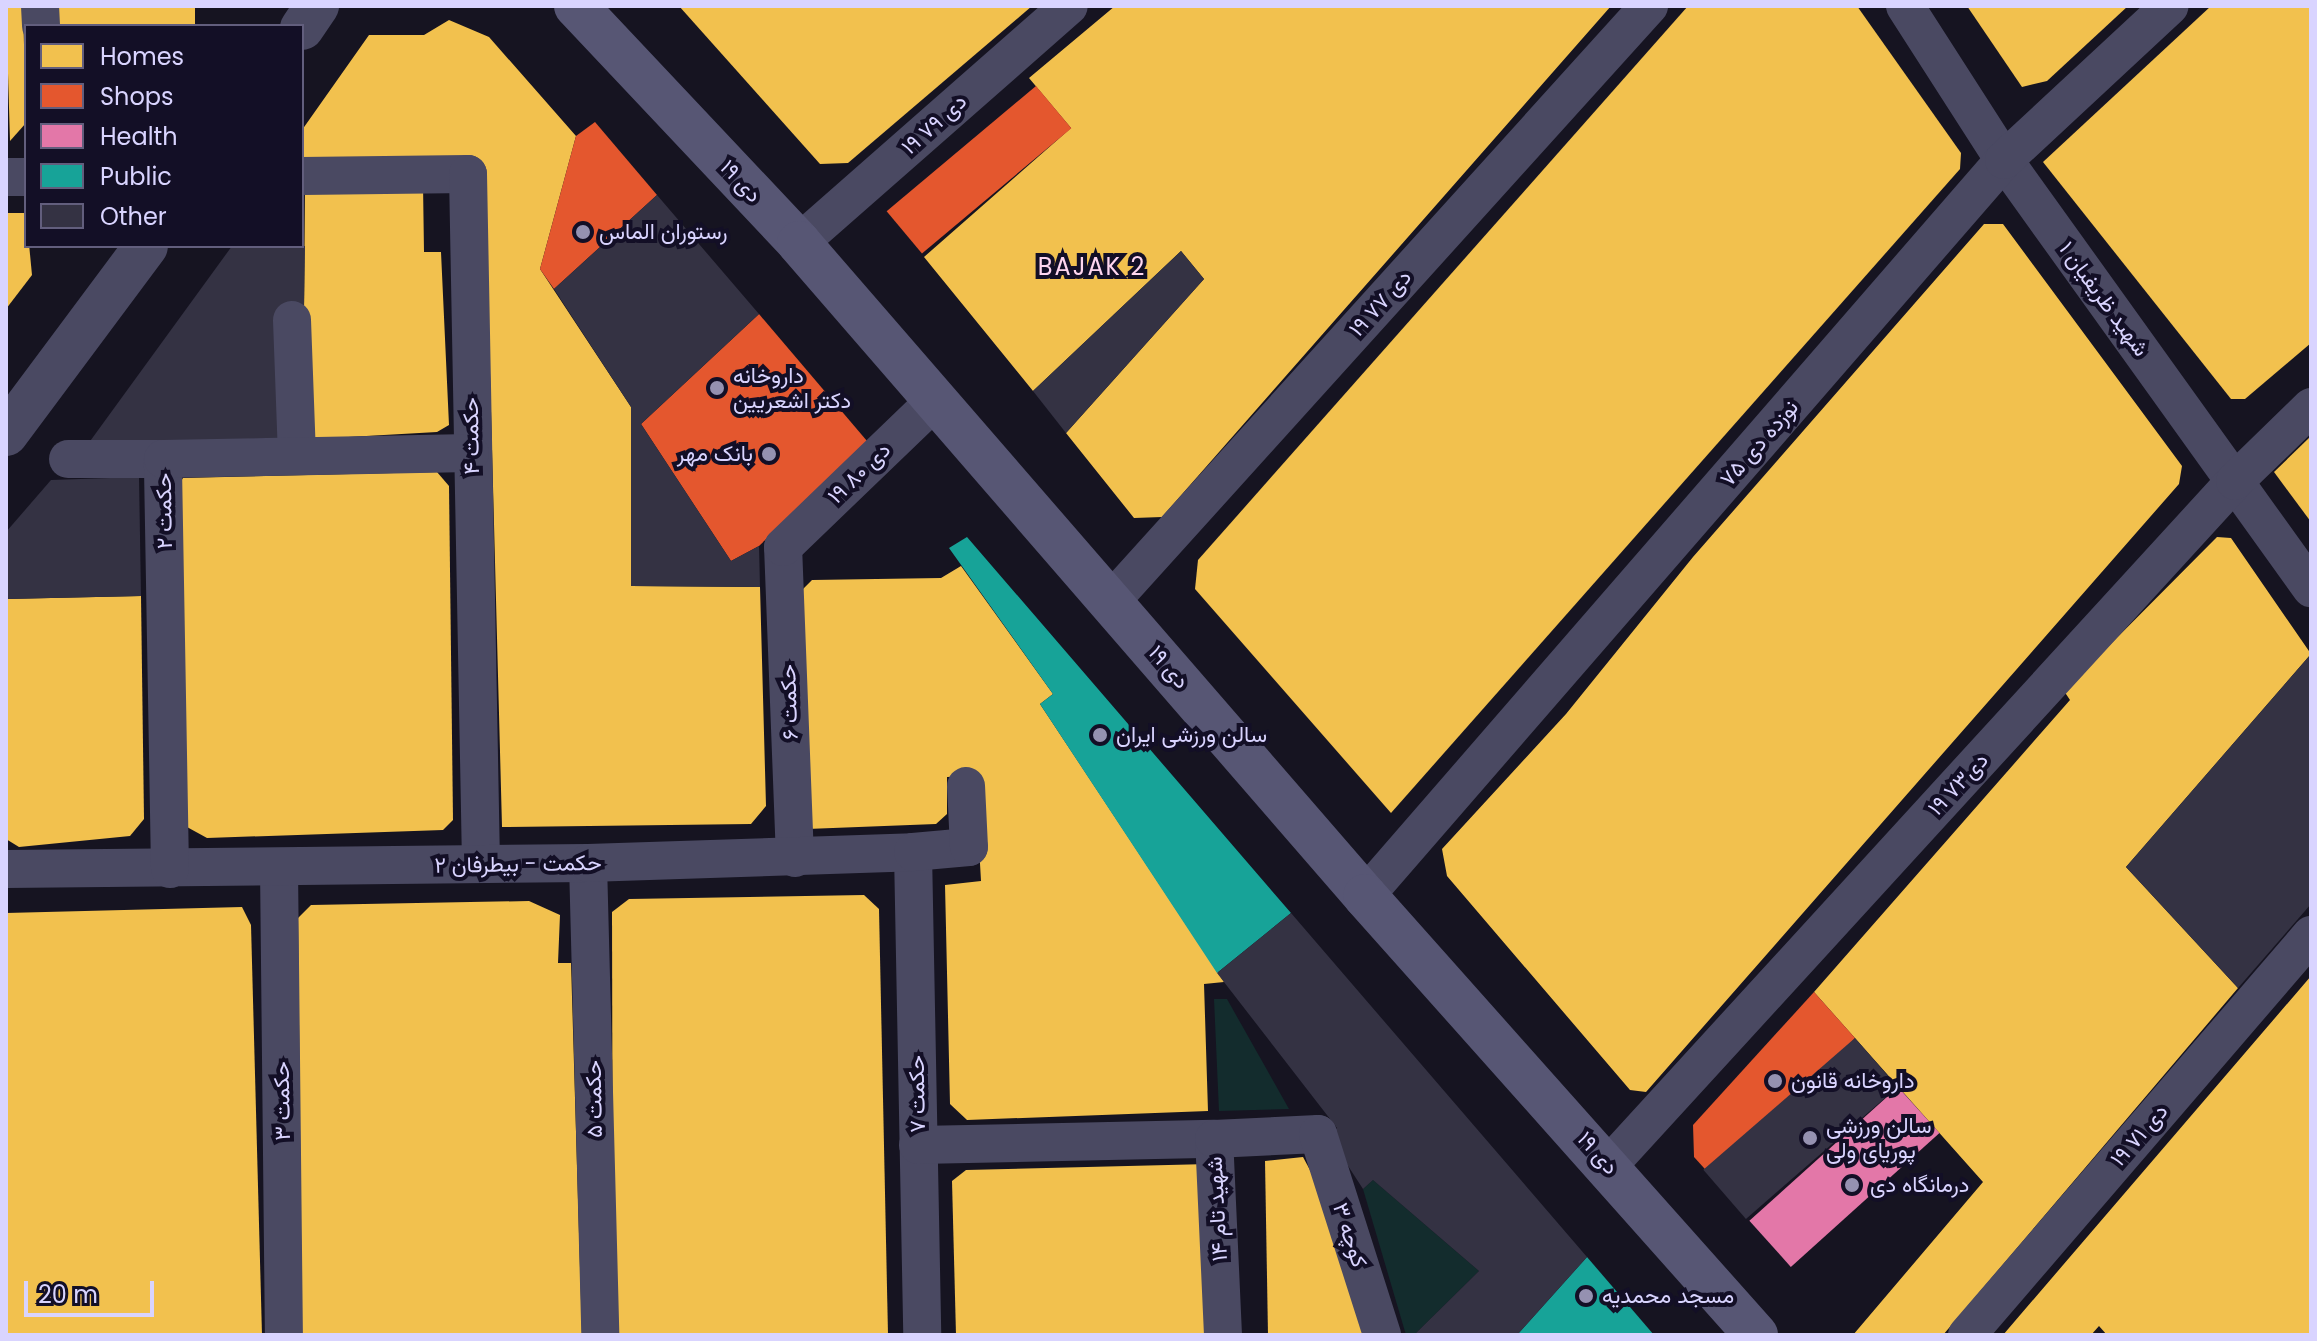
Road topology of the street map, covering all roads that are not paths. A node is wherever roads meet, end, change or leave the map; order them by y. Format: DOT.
graph roads {
  1 [pos="317,6"];
  2 [pos="577,6"];
  3 [pos="1069,6"];
  4 [pos="1649,6"];
  5 [pos="1905,6"];
  6 [pos="2170,6"];
  7 [pos="304,25"];
  8 [pos="2004,160"];
  9 [pos="304,176"];
  10 [pos="799,243"];
  11 [pos="145,248"];
  12 [pos="292,320"];
  13 [pos="936,400"];
  14 [pos="2311,407"];
  15 [pos="6,434"];
  16 [pos="470,453"];
  17 [pos="297,456"];
  18 [pos="68,459"];
  19 [pos="163,459"];
  20 [pos="2235,481"];
  21 [pos="783,547"];
  22 [pos="2311,588"];
  23 [pos="1112,600"];
  24 [pos="966,786"];
  25 [pos="913,852"];
  26 [pos="795,858"];
  27 [pos="588,863"];
  28 [pos="481,864"];
  29 [pos="279,867"];
  30 [pos="6,869"];
  31 [pos="170,869"];
  32 [pos="1365,896"];
  33 [pos="2311,935"];
  34 [pos="1318,1134"];
  35 [pos="1214,1139"];
  36 [pos="918,1145"];
  37 [pos="1609,1165"];
  38 [pos="284,1335"];
  39 [pos="600,1335"];
  40 [pos="922,1335"];
  41 [pos="1223,1335"];
  42 [pos="1382,1335"];
  43 [pos="1756,1335"];
  44 [pos="1967,1335"];
  1 -- 7 [label="street"];
  2 -- 10 [label="main road, ۱۹ دی"];
  3 -- 10 [label="street, ۱۹ دی ۷۹"];
  4 -- 23 [label="street, ۱۹ دی ۷۷"];
  5 -- 8 [label="street, شهید ظریفیان ۱"];
  6 -- 8 [label="street, نوزده دی ۷۵"];
  8 -- 20 [label="street, شهید ظریفیان ۱"];
  8 -- 32 [label="street, نوزده دی ۷۵"];
  9 -- 16 [label="street, حکمت ۴"];
  10 -- 13 [label="main road, ۱۹ دی"];
  11 -- 15 [label="street"];
  12 -- 17 [label="street"];
  13 -- 21 [label="street, ۱۹ دی ۸۰"];
  13 -- 23 [label="main road, ۱۹ دی"];
  14 -- 20 [label="street, ۱۹ دی۷۳"];
  16 -- 17 [label="street, حکمت ۲"];
  16 -- 28 [label="street, حکمت ۴"];
  17 -- 19 [label="street, حکمت ۲"];
  18 -- 19 [label="street"];
  19 -- 31 [label="street, حکمت ۲"];
  20 -- 22 [label="street, شهید ظریفیان ۱"];
  20 -- 37 [label="street, ۱۹ دی۷۳"];
  21 -- 26 [label="street, حکمت ۶"];
  23 -- 32 [label="main road, ۱۹ دی"];
  24 -- 25 [label="street, حکمت - بیطرفان ۲"];
  25 -- 26 [label="street, حکمت - بیطرفان ۲"];
  25 -- 36 [label="street, حکمت ۷"];
  26 -- 27 [label="street, حکمت - بیطرفان ۲"];
  27 -- 28 [label="street, حکمت - بیطرفان ۲"];
  27 -- 39 [label="street, حکمت ۵"];
  28 -- 29 [label="street, حکمت - بیطرفان ۲"];
  29 -- 31 [label="street, حکمت - بیطرفان ۲"];
  29 -- 38 [label="street, حکمت ۳"];
  30 -- 31 [label="street, حکمت - بیطرفان ۲"];
  32 -- 37 [label="main road, ۱۹ دی"];
  33 -- 44 [label="street, ۱۹ دی ۷۱"];
  34 -- 35 [label="street, شهید تام ۱۴"];
  34 -- 42 [label="street, کوچه ۳"];
  35 -- 36 [label="street"];
  35 -- 41 [label="street, شهید تام ۱۴"];
  36 -- 40 [label="street, حکمت ۷"];
  37 -- 43 [label="main road, ۱۹ دی"];
}
